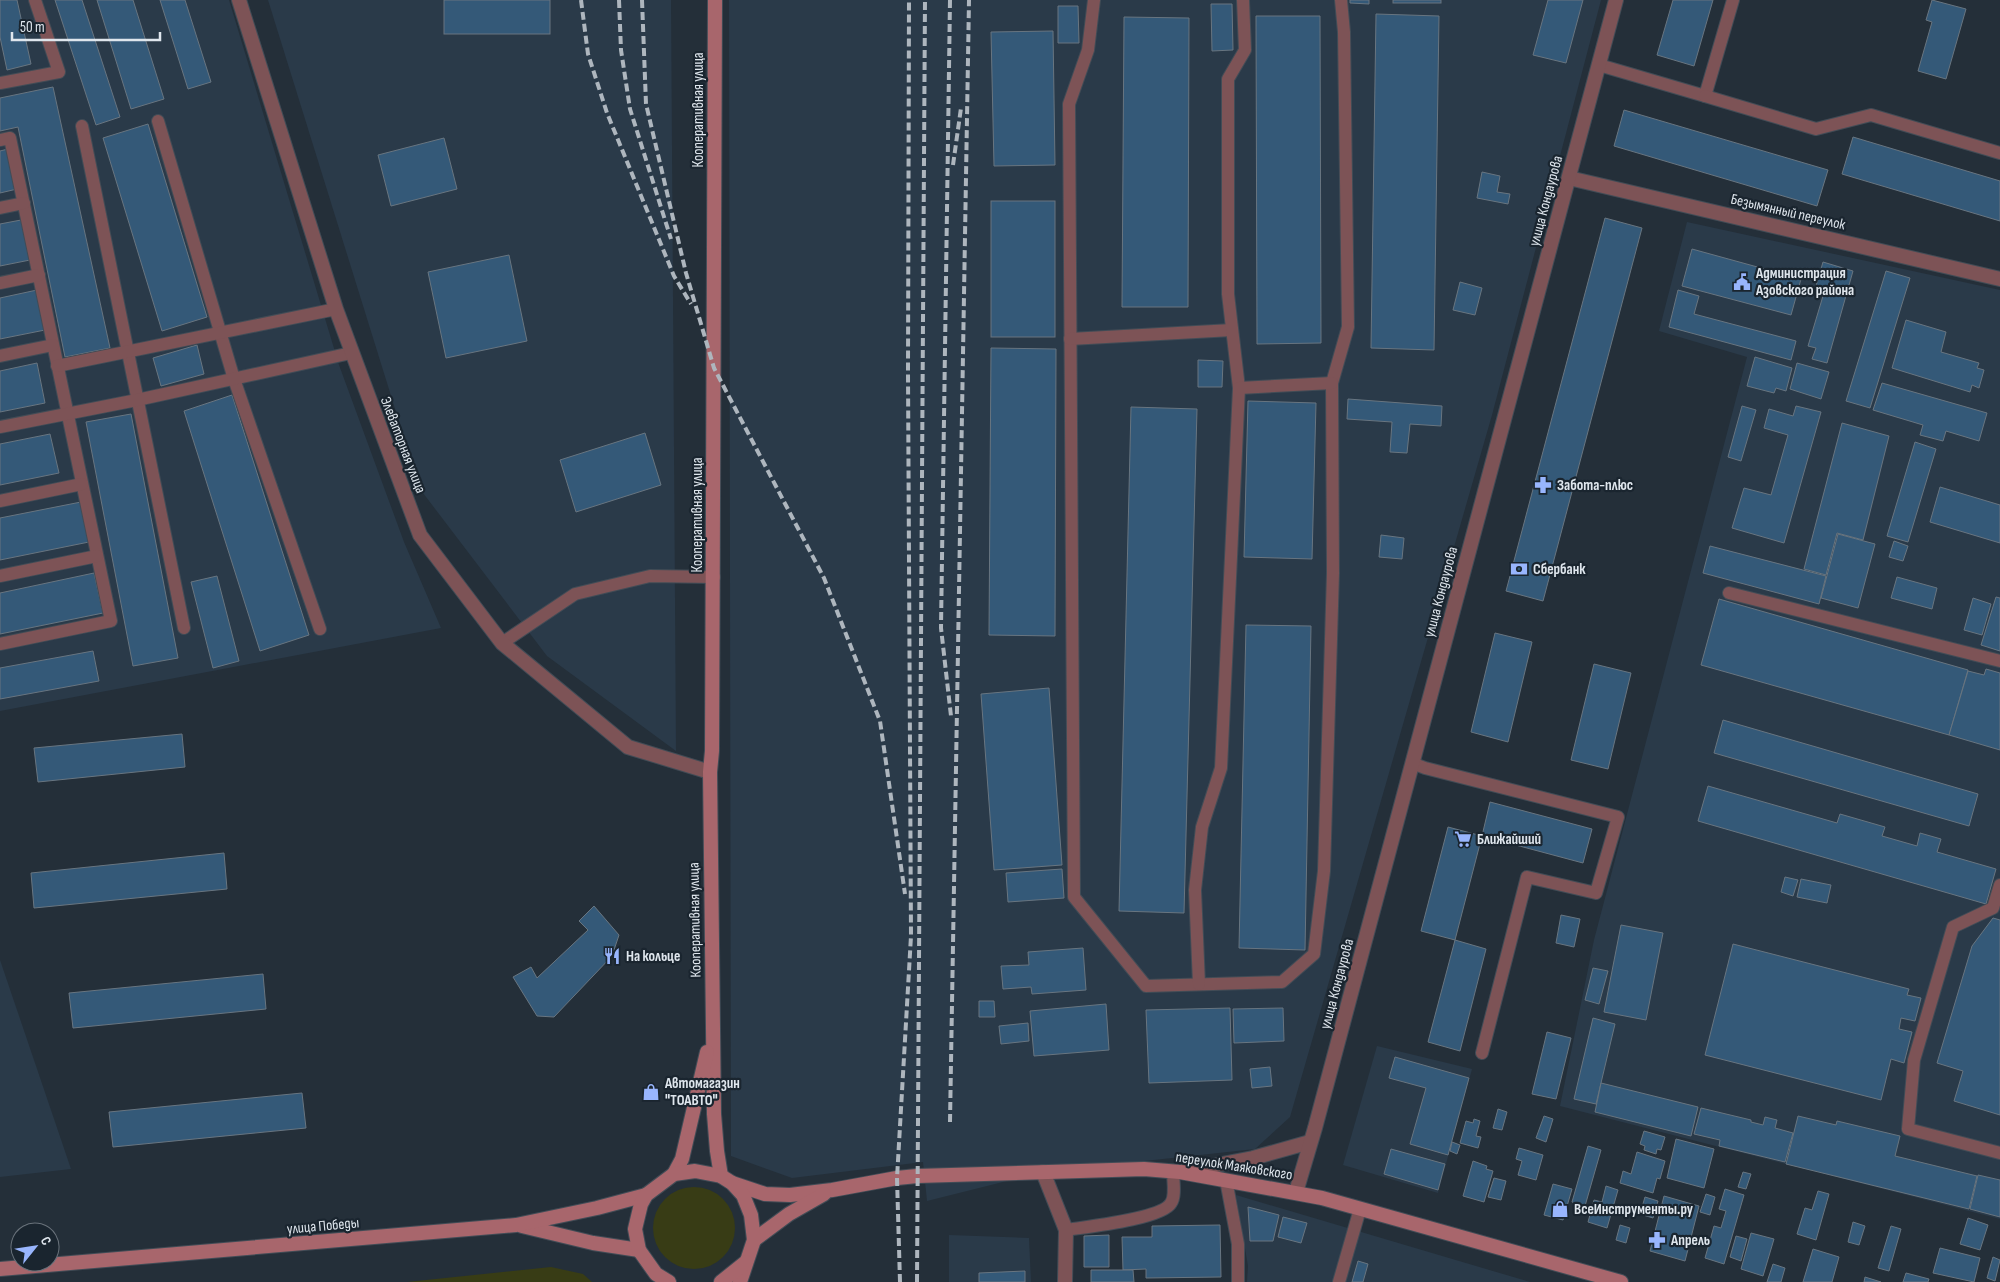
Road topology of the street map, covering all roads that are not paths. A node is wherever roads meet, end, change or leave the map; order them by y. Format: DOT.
graph roads {
  1 [pos="35,0"];
  2 [pos="239,0"];
  3 [pos="715,0"];
  4 [pos="1094,0"];
  5 [pos="1243,0"];
  6 [pos="1341,0"];
  7 [pos="1616,0"];
  8 [pos="1733,0"];
  9 [pos="1599,65"];
  10 [pos="0,83"];
  11 [pos="1706,96"];
  12 [pos="158,121"];
  13 [pos="82,126"];
  14 [pos="0,140"];
  15 [pos="2000,153"];
  16 [pos="1570,178"];
  17 [pos="24,203"];
  18 [pos="0,208"];
  19 [pos="39,275"];
  20 [pos="2000,278"];
  21 [pos="0,283"];
  22 [pos="336,309"];
  23 [pos="1232,330"];
  24 [pos="222,332"];
  25 [pos="1070,339"];
  26 [pos="54,345"];
  27 [pos="128,351"];
  28 [pos="351,353"];
  29 [pos="0,356"];
  30 [pos="57,366"];
  31 [pos="234,379"];
  32 [pos="1332,383"];
  33 [pos="1239,388"];
  34 [pos="137,400"];
  35 [pos="68,413"];
  36 [pos="0,427"];
  37 [pos="82,484"];
  38 [pos="0,500"];
  39 [pos="97,556"];
  40 [pos="0,576"];
  41 [pos="714,577"];
  42 [pos="1729,593"];
  43 [pos="184,628"];
  44 [pos="320,630"];
  45 [pos="502,643"];
  46 [pos="0,644"];
  47 [pos="2000,661"];
  48 [pos="1412,763"];
  49 [pos="710,772"];
  50 [pos="2000,885"];
  51 [pos="1199,984"];
  52 [pos="712,1030"];
  53 [pos="1482,1054"];
  54 [pos="1310,1142"];
  55 [pos="2000,1153"];
  56 [pos="1044,1172"];
  57 [pos="1176,1172"];
  58 [pos="674,1174"];
  59 [pos="726,1179"];
  60 [pos="1226,1180"];
  61 [pos="832,1190"];
  62 [pos="1296,1192"];
  63 [pos="646,1195"];
  64 [pos="1360,1209"];
  65 [pos="516,1225"];
  66 [pos="1066,1230"];
  67 [pos="754,1240"];
  68 [pos="639,1250"];
  69 [pos="747,1261"];
  70 [pos="0,1269"];
  71 [pos="656,1278"];
  72 [pos="669,1282"];
  73 [pos="721,1282"];
  74 [pos="740,1282"];
  75 [pos="1065,1282"];
  76 [pos="1238,1282"];
  77 [pos="1339,1282"];
  78 [pos="1621,1282"];
  1 -- 10 [label="lane"];
  2 -- 22 [label="street, Элеваторная улица"];
  3 -- 41 [label="main road, Кооперативная улица"];
  4 -- 25 [label="lane"];
  5 -- 23 [label="lane"];
  6 -- 32 [label="lane"];
  7 -- 9 [label="street, улица Кондаурова"];
  8 -- 11 [label="lane"];
  9 -- 11 [label="lane"];
  9 -- 16 [label="street, улица Кондаурова"];
  11 -- 15 [label="lane"];
  12 -- 24 [label="lane"];
  13 -- 27 [label="lane"];
  14 -- 17 [label="lane"];
  16 -- 20 [label="street, Безымянный переулок"];
  16 -- 48 [label="street, улица Кондаурова"];
  17 -- 18 [label="lane"];
  17 -- 19 [label="lane"];
  19 -- 21 [label="lane"];
  19 -- 26 [label="lane"];
  22 -- 24 [label="lane"];
  22 -- 28 [label="street, Элеваторная улица"];
  23 -- 25 [label="lane"];
  23 -- 33 [label="lane"];
  24 -- 27 [label="lane"];
  24 -- 31 [label="lane"];
  25 -- 51 [label="lane"];
  26 -- 29 [label="lane"];
  26 -- 30 [label="lane"];
  27 -- 30 [label="lane"];
  27 -- 34 [label="lane"];
  28 -- 31 [label="lane"];
  28 -- 45 [label="street, Элеваторная улица"];
  30 -- 35 [label="lane"];
  31 -- 34 [label="lane"];
  31 -- 44 [label="lane"];
  32 -- 33 [label="lane"];
  32 -- 51 [label="lane"];
  33 -- 51 [label="lane"];
  34 -- 35 [label="lane"];
  34 -- 43 [label="lane"];
  35 -- 36 [label="lane"];
  35 -- 37 [label="lane"];
  37 -- 38 [label="lane"];
  37 -- 39 [label="lane"];
  39 -- 40 [label="lane"];
  39 -- 46 [label="lane"];
  41 -- 45 [label="lane"];
  41 -- 49 [label="main road, Кооперативная улица"];
  42 -- 47 [label="lane"];
  45 -- 49 [label="street, Элеваторная улица"];
  48 -- 53 [label="lane"];
  48 -- 54 [label="street, улица Кондаурова"];
  49 -- 52 [label="main road, Кооперативная улица"];
  50 -- 55 [label="lane"];
  52 -- 58 [label="main road, Кооперативная улица"];
  52 -- 59 [label="main road, Кооперативная улица"];
  54 -- 57 [label="street"];
  54 -- 62 [label="street, улица Кондаурова"];
  56 -- 57 [label="main road, переулок Маяковского"];
  56 -- 61 [label="main road, переулок Маяковского"];
  56 -- 66 [label="street"];
  57 -- 60 [label="main road, переулок Маяковского"];
  57 -- 66 [label="lane"];
  58 -- 59 [label="main road, переулок Маяковского"];
  58 -- 63 [label="main road"];
  59 -- 61 [label="main road, переулок Маяковского"];
  59 -- 67 [label="main road"];
  60 -- 62 [label="main road, переулок Маяковского"];
  60 -- 76 [label="lane"];
  61 -- 67 [label="main road"];
  62 -- 64 [label="main road, переулок Маяковского"];
  63 -- 65 [label="main road, улица Победы"];
  63 -- 68 [label="main road"];
  64 -- 77 [label="lane"];
  64 -- 78 [label="main road, переулок Маяковского"];
  65 -- 68 [label="main road"];
  65 -- 70 [label="main road, улица Победы"];
  66 -- 75 [label="street"];
  67 -- 69 [label="main road"];
  68 -- 71 [label="main road"];
  69 -- 73 [label="main road"];
  69 -- 74 [label="main road"];
  71 -- 72 [label="main road"];
}
